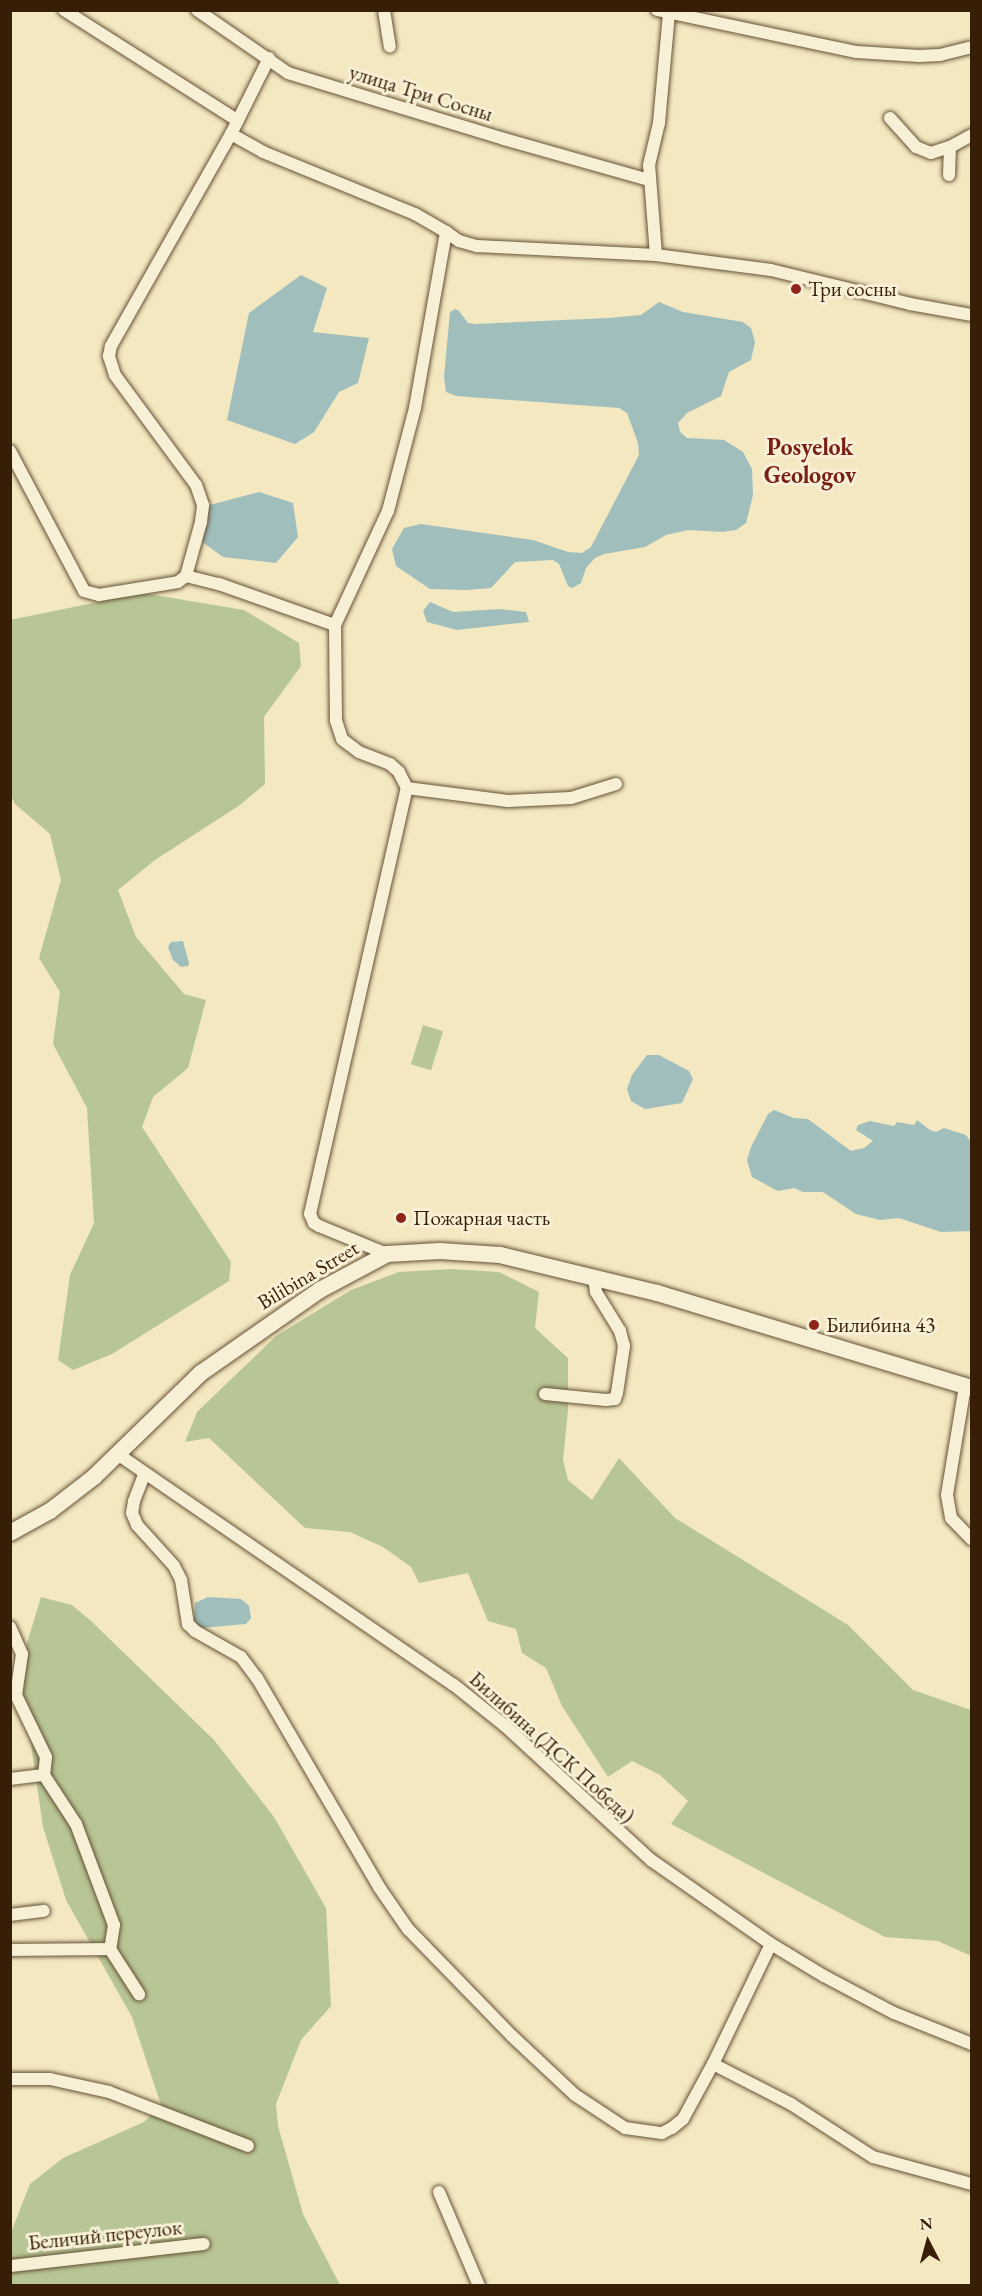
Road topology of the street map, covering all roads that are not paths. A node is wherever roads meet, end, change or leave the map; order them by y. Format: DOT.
graph roads {
  1 [pos="64,10"];
  2 [pos="198,10"];
  3 [pos="384,10"];
  4 [pos="663,12"];
  5 [pos="390,47"];
  6 [pos="969,48"];
  7 [pos="269,58"];
  8 [pos="890,118"];
  9 [pos="238,121"];
  10 [pos="231,134"];
  11 [pos="972,135"];
  12 [pos="950,147"];
  13 [pos="949,175"];
  14 [pos="649,180"];
  15 [pos="446,232"];
  16 [pos="656,255"];
  17 [pos="972,315"];
  18 [pos="10,451"];
  19 [pos="186,576"];
  20 [pos="335,625"];
  21 [pos="616,784"];
  22 [pos="407,788"];
  23 [pos="387,1254"];
  24 [pos="594,1277"];
  25 [pos="968,1387"];
  26 [pos="545,1394"];
  27 [pos="119,1455"];
  28 [pos="144,1475"];
  29 [pos="10,1533"];
  30 [pos="972,1540"];
  31 [pos="10,1627"];
  32 [pos="44,1774"];
  33 [pos="10,1779"];
  34 [pos="44,1911"];
  35 [pos="10,1915"];
  36 [pos="771,1944"];
  37 [pos="110,1949"];
  38 [pos="10,1950"];
  39 [pos="139,1994"];
  40 [pos="972,2044"];
  41 [pos="713,2064"];
  42 [pos="10,2079"];
  43 [pos="248,2146"];
  44 [pos="972,2184"];
  45 [pos="439,2192"];
  46 [pos="204,2244"];
  47 [pos="10,2266"];
  48 [pos="479,2286"];
  1 -- 9 [label="street"];
  2 -- 7 [label="street, улица Три Сосны"];
  3 -- 5 [label="street"];
  4 -- 6 [label="street"];
  4 -- 14 [label="street"];
  7 -- 9 [label="street"];
  7 -- 14 [label="street, улица Три Сосны"];
  8 -- 12 [label="street"];
  9 -- 10 [label="street"];
  10 -- 15 [label="street"];
  10 -- 19 [label="street"];
  11 -- 12 [label="street"];
  12 -- 13 [label="street"];
  14 -- 16 [label="street"];
  15 -- 16 [label="street"];
  15 -- 20 [label="street"];
  16 -- 17 [label="street"];
  18 -- 19 [label="street"];
  19 -- 20 [label="street"];
  20 -- 22 [label="street"];
  21 -- 22 [label="street"];
  22 -- 23 [label="street"];
  23 -- 24 [label="main road, Bilibina Street"];
  23 -- 27 [label="main road, Bilibina Street"];
  24 -- 25 [label="main road, Bilibina Street"];
  24 -- 26 [label="street"];
  25 -- 30 [label="street"];
  27 -- 28 [label="street, Билибина (ДСК Победа)"];
  27 -- 29 [label="main road, Bilibina Street"];
  28 -- 36 [label="street, Билибина (ДСК Победа)"];
  28 -- 41 [label="street"];
  31 -- 32 [label="street"];
  32 -- 33 [label="street"];
  32 -- 37 [label="street"];
  34 -- 35 [label="street"];
  36 -- 40 [label="street, Билибина (ДСК Победа)"];
  36 -- 41 [label="street"];
  37 -- 38 [label="street"];
  37 -- 39 [label="street"];
  41 -- 44 [label="street"];
  42 -- 43 [label="street"];
  45 -- 48 [label="street"];
  46 -- 47 [label="street, Беличий переулок"];
}
